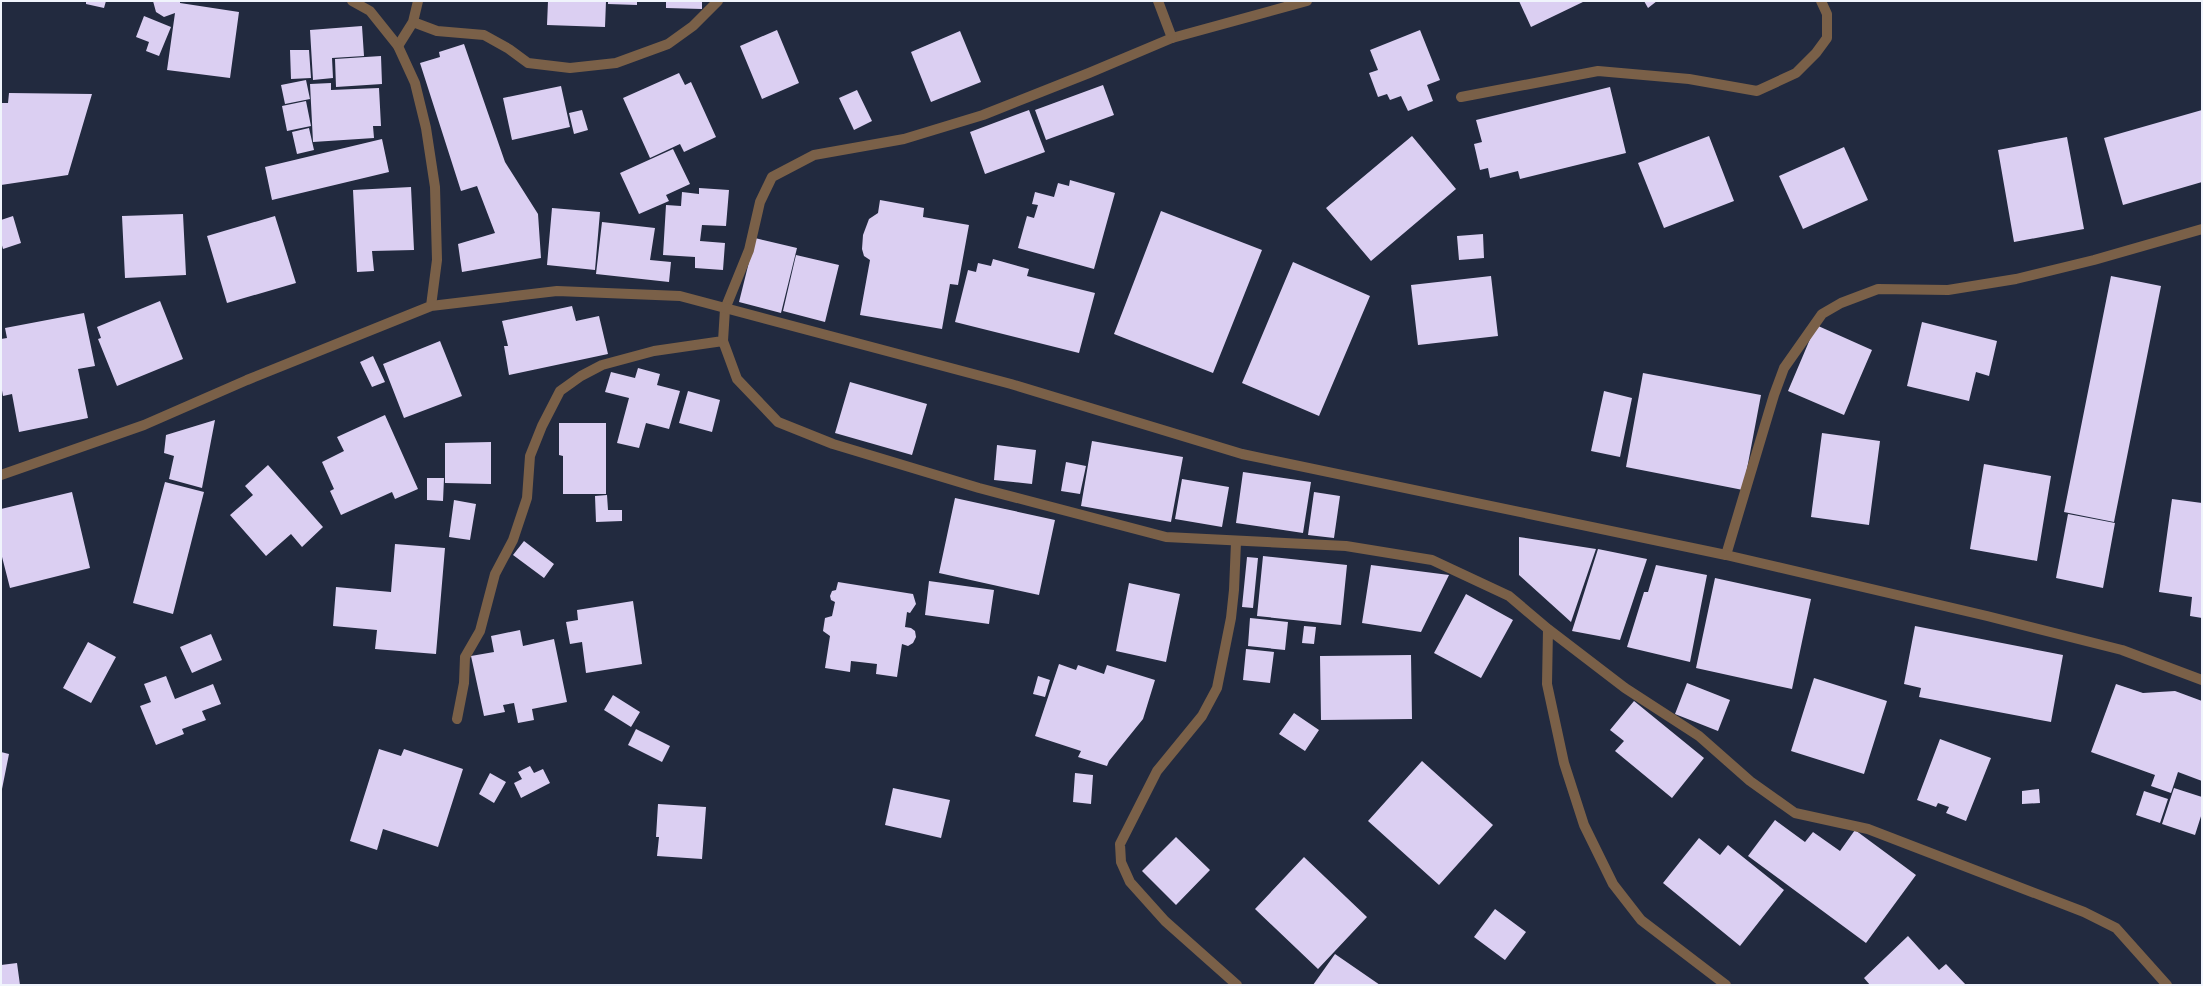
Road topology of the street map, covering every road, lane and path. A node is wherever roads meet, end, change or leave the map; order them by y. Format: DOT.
graph roads {
  1 [pos="352,1"];
  2 [pos="418,1"];
  3 [pos="718,1"];
  4 [pos="1158,1"];
  5 [pos="1307,1"];
  6 [pos="1821,1"];
  7 [pos="413,22"];
  8 [pos="1172,38"];
  9 [pos="398,46"];
  10 [pos="1461,98"];
  11 [pos="2202,230"];
  12 [pos="431,306"];
  13 [pos="725,309"];
  14 [pos="723,341"];
  15 [pos="1,475"];
  16 [pos="1236,542"];
  17 [pos="1726,555"];
  18 [pos="1548,629"];
  19 [pos="2202,680"];
  20 [pos="457,719"];
  21 [pos="1237,985"];
  22 [pos="1726,985"];
  23 [pos="2167,985"];
  1 -- 9 [label="street"];
  2 -- 7 [label="street"];
  3 -- 7 [label="street"];
  4 -- 8 [label="street"];
  5 -- 8 [label="street"];
  6 -- 10 [label="street"];
  7 -- 9 [label="street"];
  8 -- 13 [label="street"];
  9 -- 12 [label="street"];
  11 -- 17 [label="street"];
  12 -- 13 [label="street"];
  12 -- 15 [label="street"];
  13 -- 14 [label="street"];
  13 -- 17 [label="street"];
  14 -- 16 [label="street"];
  14 -- 20 [label="street"];
  16 -- 18 [label="street"];
  16 -- 21 [label="street"];
  17 -- 19 [label="street"];
  18 -- 22 [label="street"];
  18 -- 23 [label="street"];
}
